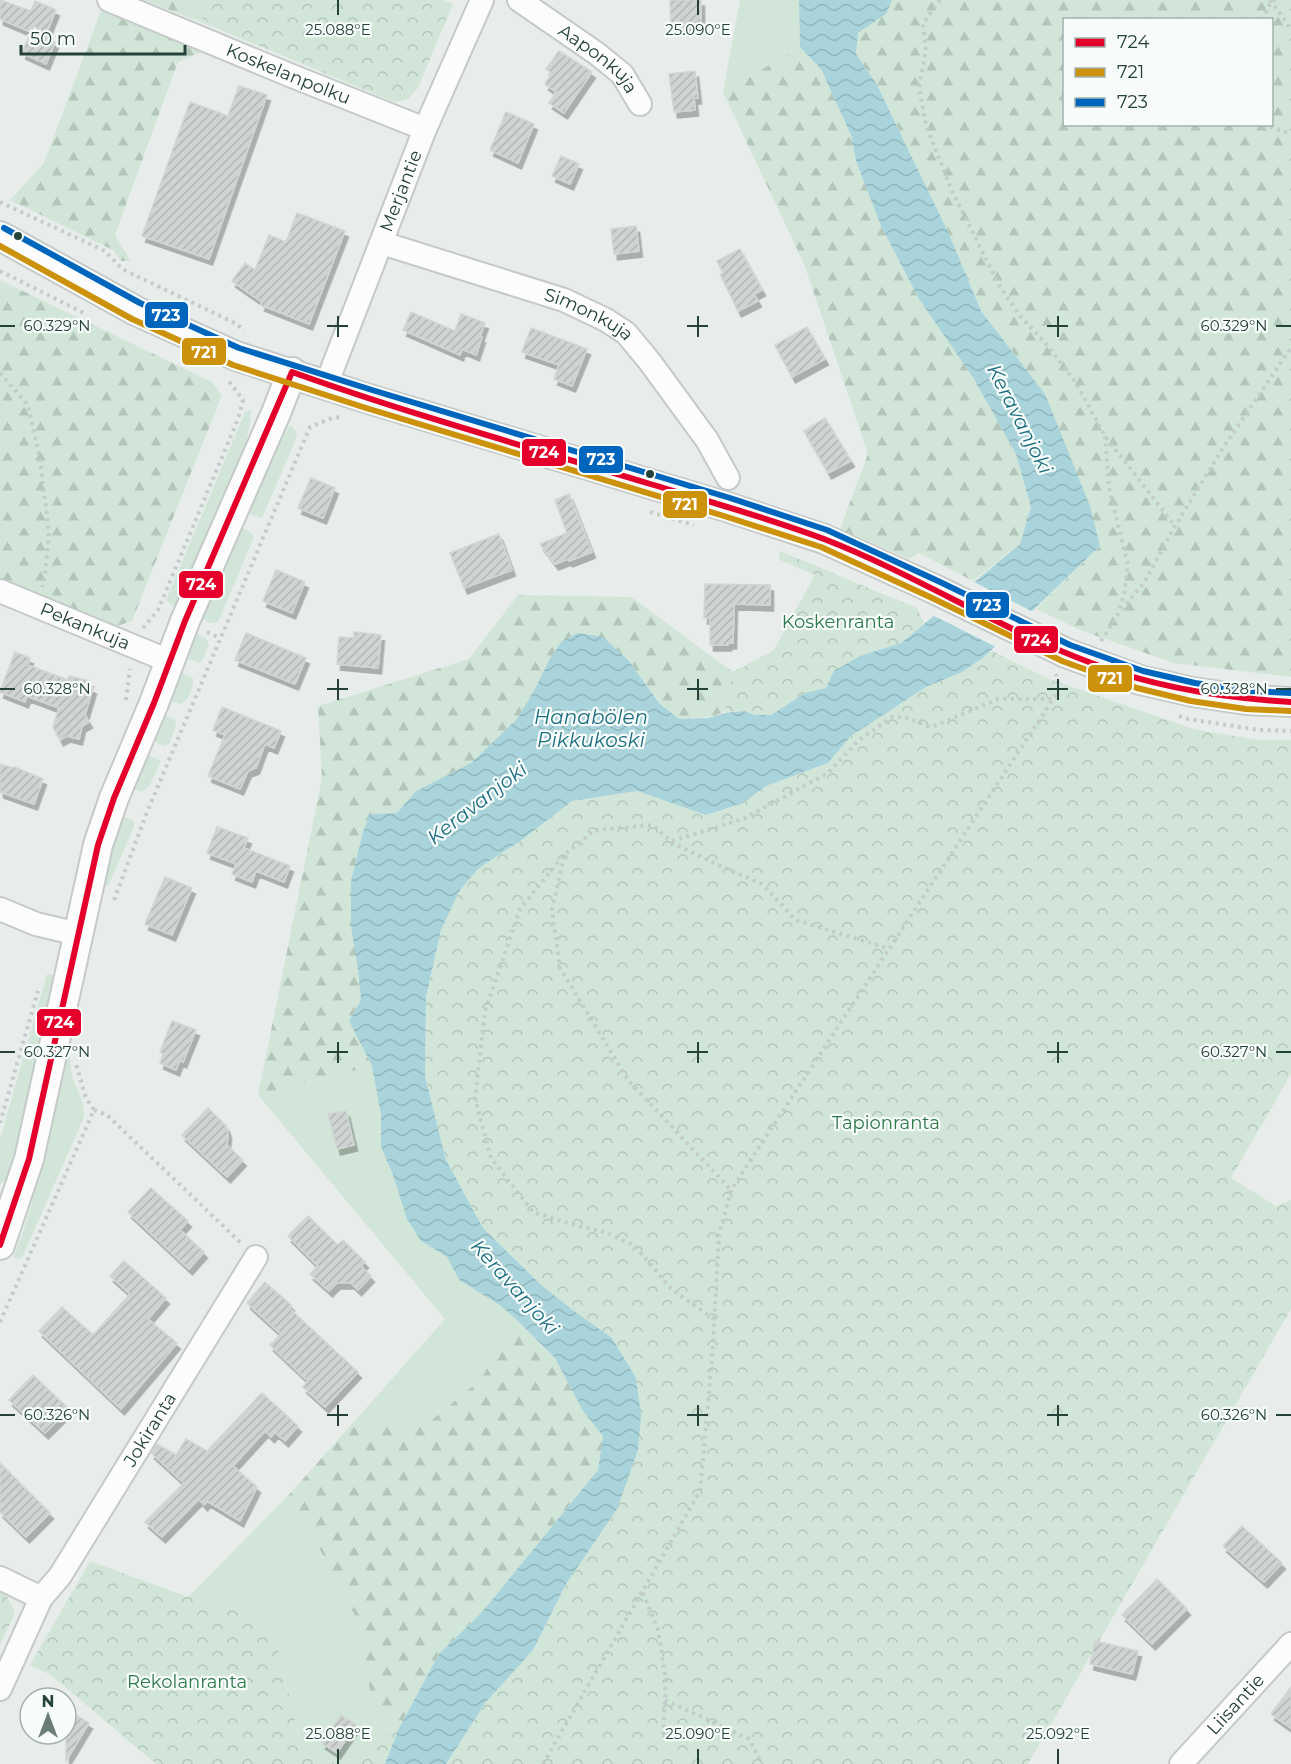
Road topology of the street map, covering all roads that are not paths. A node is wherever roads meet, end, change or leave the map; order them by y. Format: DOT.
graph roads {
  1 [pos="109,0"];
  2 [pos="482,0"];
  3 [pos="519,0"];
  4 [pos="640,104"];
  5 [pos="425,129"];
  6 [pos="0,236"];
  7 [pos="382,243"];
  8 [pos="291,372"];
  9 [pos="326,385"];
  10 [pos="728,478"];
  11 [pos="0,591"];
  12 [pos="169,661"];
  13 [pos="1291,702"];
  14 [pos="0,909"];
  15 [pos="78,934"];
  16 [pos="5,1216"];
  17 [pos="0,1245"];
  18 [pos="255,1257"];
  19 [pos="0,1578"];
  20 [pos="41,1598"];
  21 [pos="1291,1644"];
  22 [pos="0,1689"];
  23 [pos="1181,1764"];
  1 -- 5 [label="street, Koskelanpolku"];
  2 -- 5 [label="street, Merjantie"];
  3 -- 4 [label="street, Aaponkuja"];
  5 -- 7 [label="street, Merjantie"];
  6 -- 8 [label="street"];
  7 -- 9 [label="street, Merjantie"];
  7 -- 10 [label="street, Simonkuja"];
  8 -- 9 [label="street"];
  8 -- 12 [label="street"];
  9 -- 13 [label="street"];
  11 -- 12 [label="street, Pekankuja"];
  12 -- 15 [label="street"];
  14 -- 15 [label="street"];
  15 -- 16 [label="street"];
  16 -- 17 [label="street"];
  18 -- 20 [label="street, Jokiranta"];
  19 -- 20 [label="street"];
  20 -- 22 [label="street, Jokiranta"];
  21 -- 23 [label="street, Liisantie"];
}
